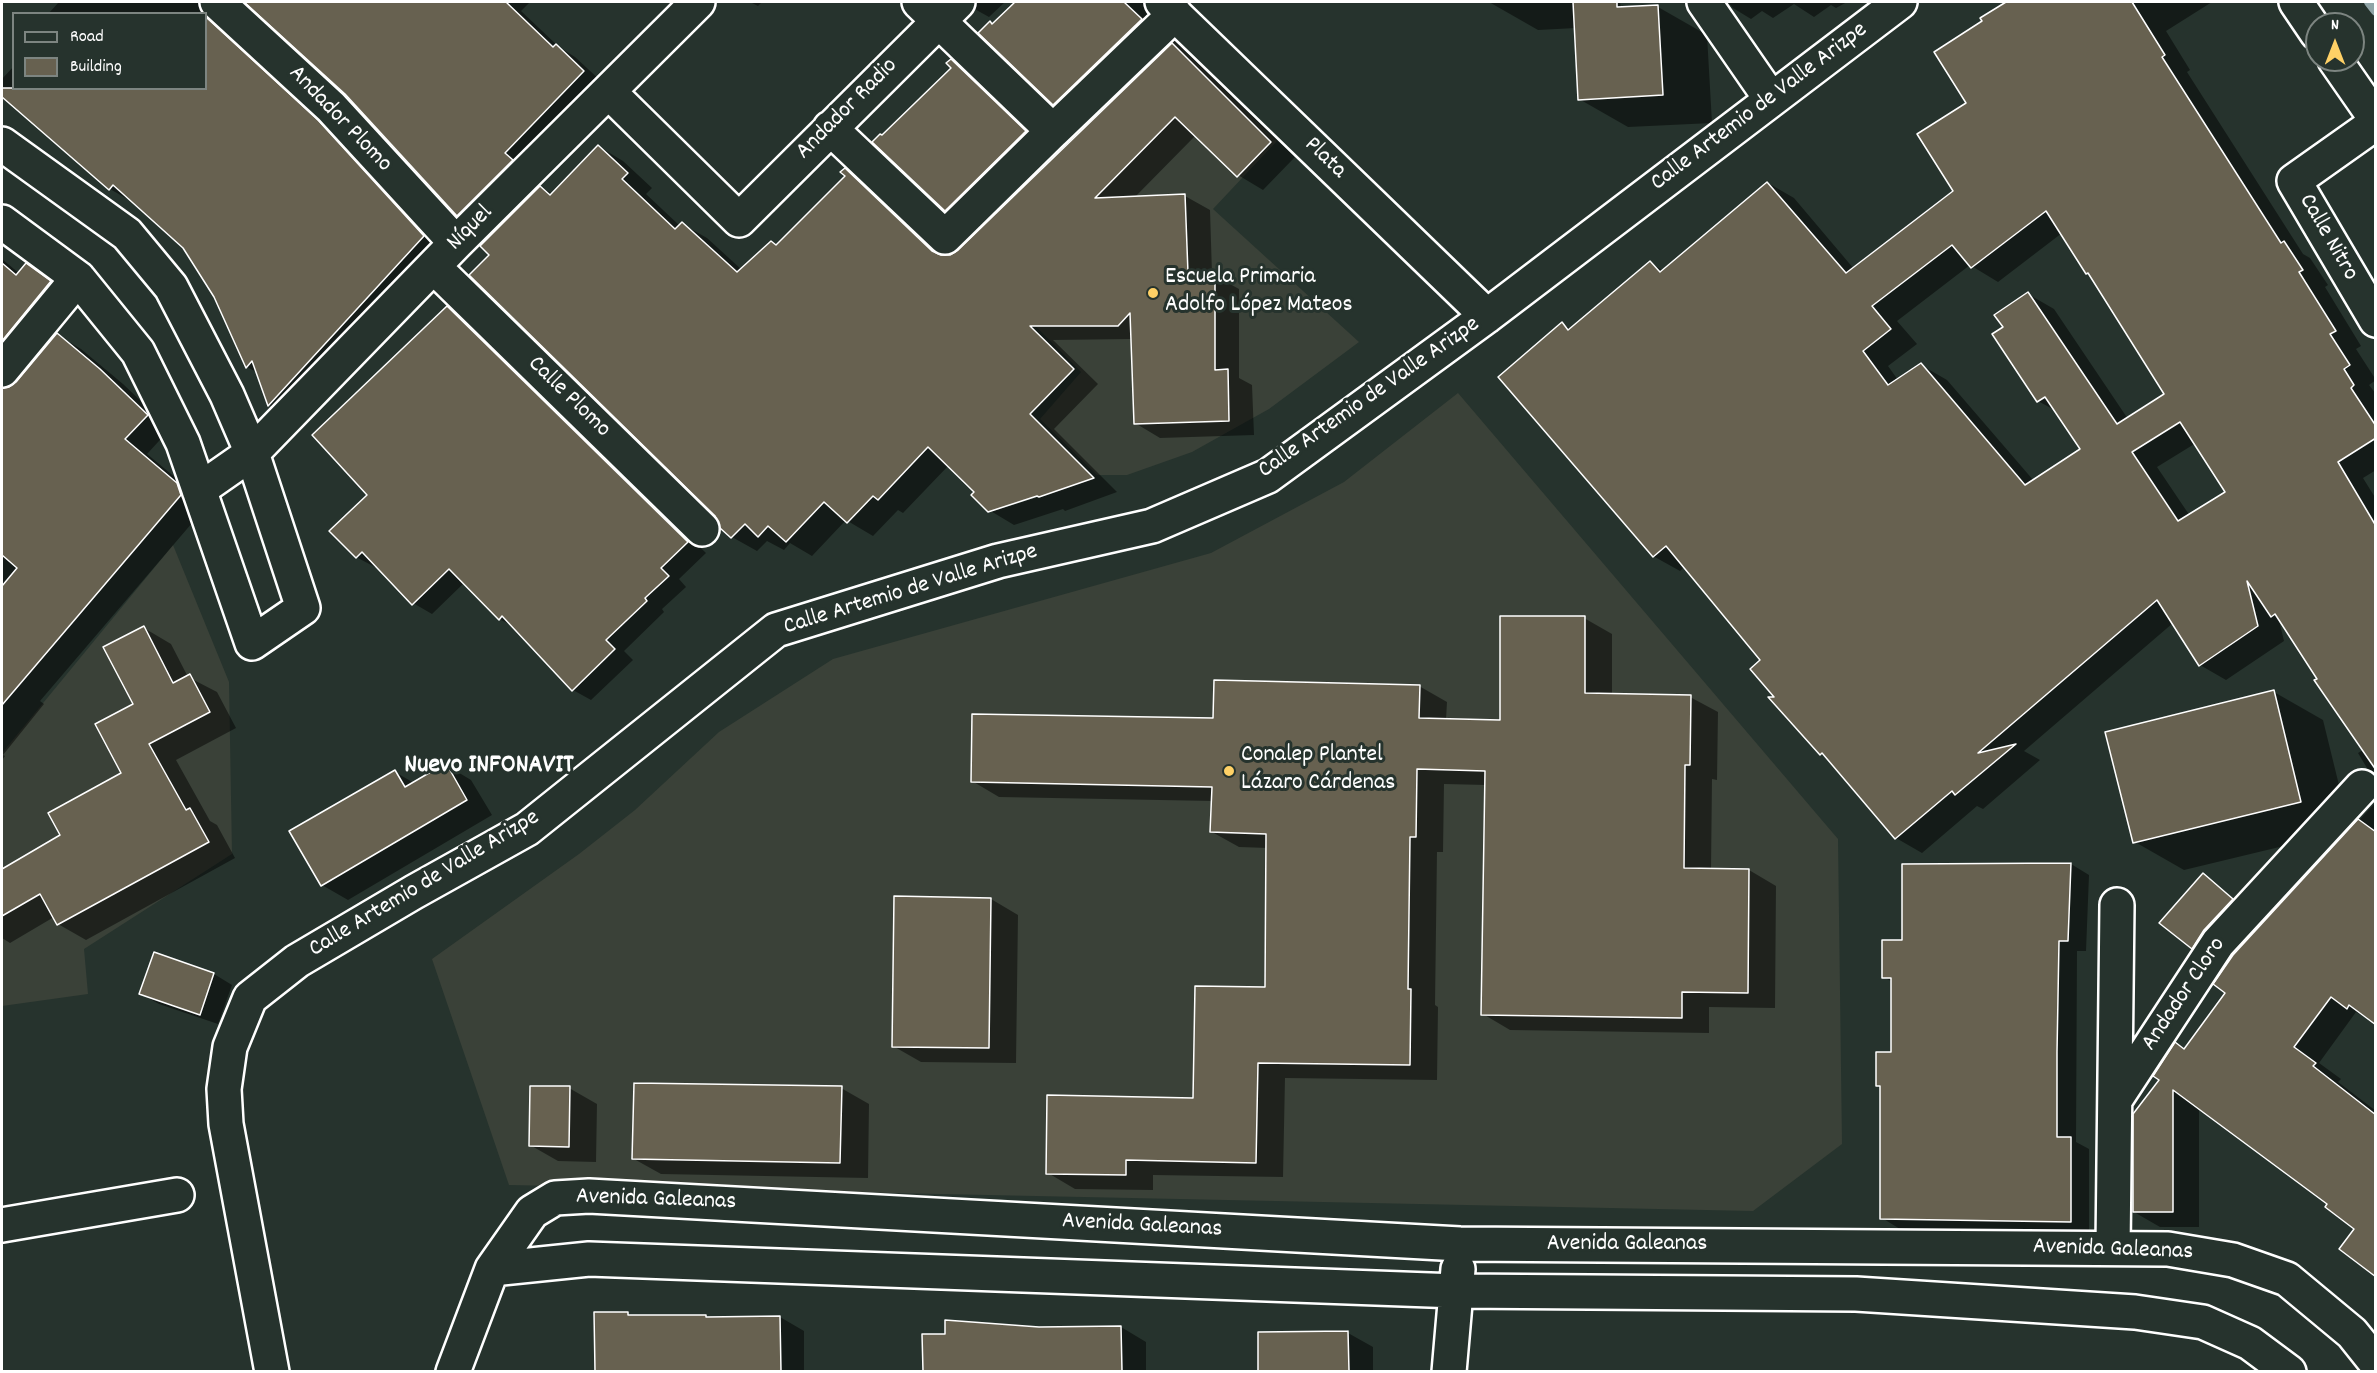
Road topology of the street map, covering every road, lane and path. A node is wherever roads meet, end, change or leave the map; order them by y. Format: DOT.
graph roads {
  1 [pos="217,2"];
  2 [pos="698,2"];
  3 [pos="1704,2"];
  4 [pos="1900,2"];
  5 [pos="2296,2"];
  6 [pos="938,8"];
  7 [pos="1168,8"];
  8 [pos="2305,15"];
  9 [pos="2344,72"];
  10 [pos="609,92"];
  11 [pos="1771,99"];
  12 [pos="2376,121"];
  13 [pos="830,128"];
  14 [pos="1053,131"];
  15 [pos="2,144"];
  16 [pos="2,222"];
  17 [pos="456,243"];
  18 [pos="434,267"];
  19 [pos="78,278"];
  20 [pos="1487,316"];
  21 [pos="2376,320"];
  22 [pos="2,370"];
  23 [pos="252,453"];
  24 [pos="199,490"];
  25 [pos="702,529"];
  26 [pos="2362,788"];
  27 [pos="2117,905"];
  28 [pos="2115,1100"];
  29 [pos="177,1195"];
  30 [pos="2,1226"];
  31 [pos="1460,1244"];
  32 [pos="1857,1248"];
  33 [pos="2113,1248"];
  34 [pos="492,1269"];
  35 [pos="1457,1291"];
  36 [pos="1856,1294"];
  37 [pos="2376,1363"];
  38 [pos="272,1371"];
  39 [pos="453,1371"];
  40 [pos="1449,1371"];
  41 [pos="2289,1371"];
  1 -- 17 [label="street, Andador Plomo"];
  2 -- 10 [label="street, Níquel"];
  3 -- 11 [label="street"];
  4 -- 11 [label="street, Calle Artemio de Valle Arizpe"];
  5 -- 8 [label="street"];
  6 -- 13 [label="street, Andador Radio"];
  6 -- 14 [label="street"];
  7 -- 14 [label="street"];
  7 -- 20 [label="street, Plata"];
  9 -- 12 [label="street"];
  10 -- 13 [label="street, Andador Radio"];
  10 -- 17 [label="street, Níquel"];
  11 -- 20 [label="street, Calle Artemio de Valle Arizpe"];
  12 -- 21 [label="street, Calle Nitro"];
  13 -- 14 [label="street"];
  15 -- 23 [label="street"];
  16 -- 19 [label="street"];
  17 -- 18 [label="street, Níquel"];
  18 -- 23 [label="street, Níquel"];
  18 -- 25 [label="street, Calle Plomo"];
  19 -- 22 [label="street"];
  19 -- 24 [label="street"];
  20 -- 38 [label="street, Calle Artemio de Valle Arizpe"];
  23 -- 24 [label="street, Níquel"];
  23 -- 24 [label="street"];
  26 -- 28 [label="street, Andador Cloro"];
  27 -- 28 [label="street"];
  28 -- 33 [label="street"];
  29 -- 30 [label="street"];
  31 -- 32 [label="street, Avenida Galeanas"];
  31 -- 34 [label="street, Avenida Galeanas"];
  31 -- 35 [label="street"];
  32 -- 33 [label="street, Avenida Galeanas"];
  32 -- 36 [label="street"];
  33 -- 37 [label="street, Avenida Galeanas"];
  34 -- 35 [label="street, Avenida Galeanas"];
  34 -- 39 [label="street"];
  35 -- 36 [label="street, Avenida Galeanas"];
  35 -- 40 [label="street"];
  36 -- 41 [label="street, Avenida Galeanas"];
}
